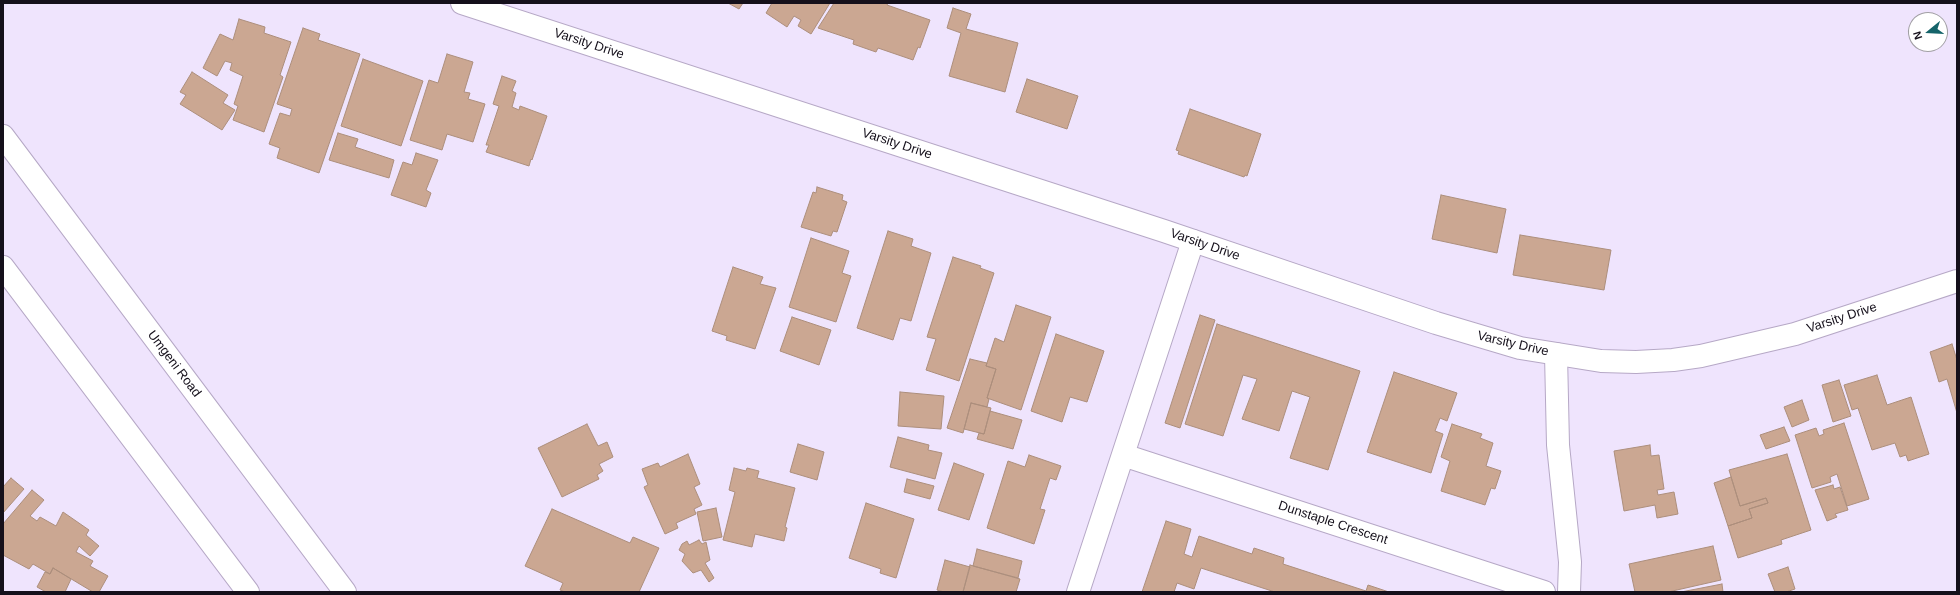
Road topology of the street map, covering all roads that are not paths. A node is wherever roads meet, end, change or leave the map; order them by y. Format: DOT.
graph roads {
  1 [pos="462,3"];
  2 [pos="3,136"];
  3 [pos="1193,241"];
  4 [pos="3,267"];
  5 [pos="1957,281"];
  6 [pos="1556,354"];
  7 [pos="1123,455"];
  8 [pos="248,592"];
  9 [pos="345,592"];
  10 [pos="1078,592"];
  11 [pos="1544,592"];
  12 [pos="1569,592"];
  1 -- 3 [label="main road, Varsity Drive"];
  2 -- 9 [label="main road, Umgeni Road"];
  3 -- 6 [label="main road, Varsity Drive"];
  3 -- 7 [label="main road"];
  4 -- 8 [label="main road"];
  5 -- 6 [label="main road, Varsity Drive"];
  6 -- 12 [label="main road"];
  7 -- 10 [label="main road"];
  7 -- 11 [label="main road, Dunstaple Crescent"];
}
